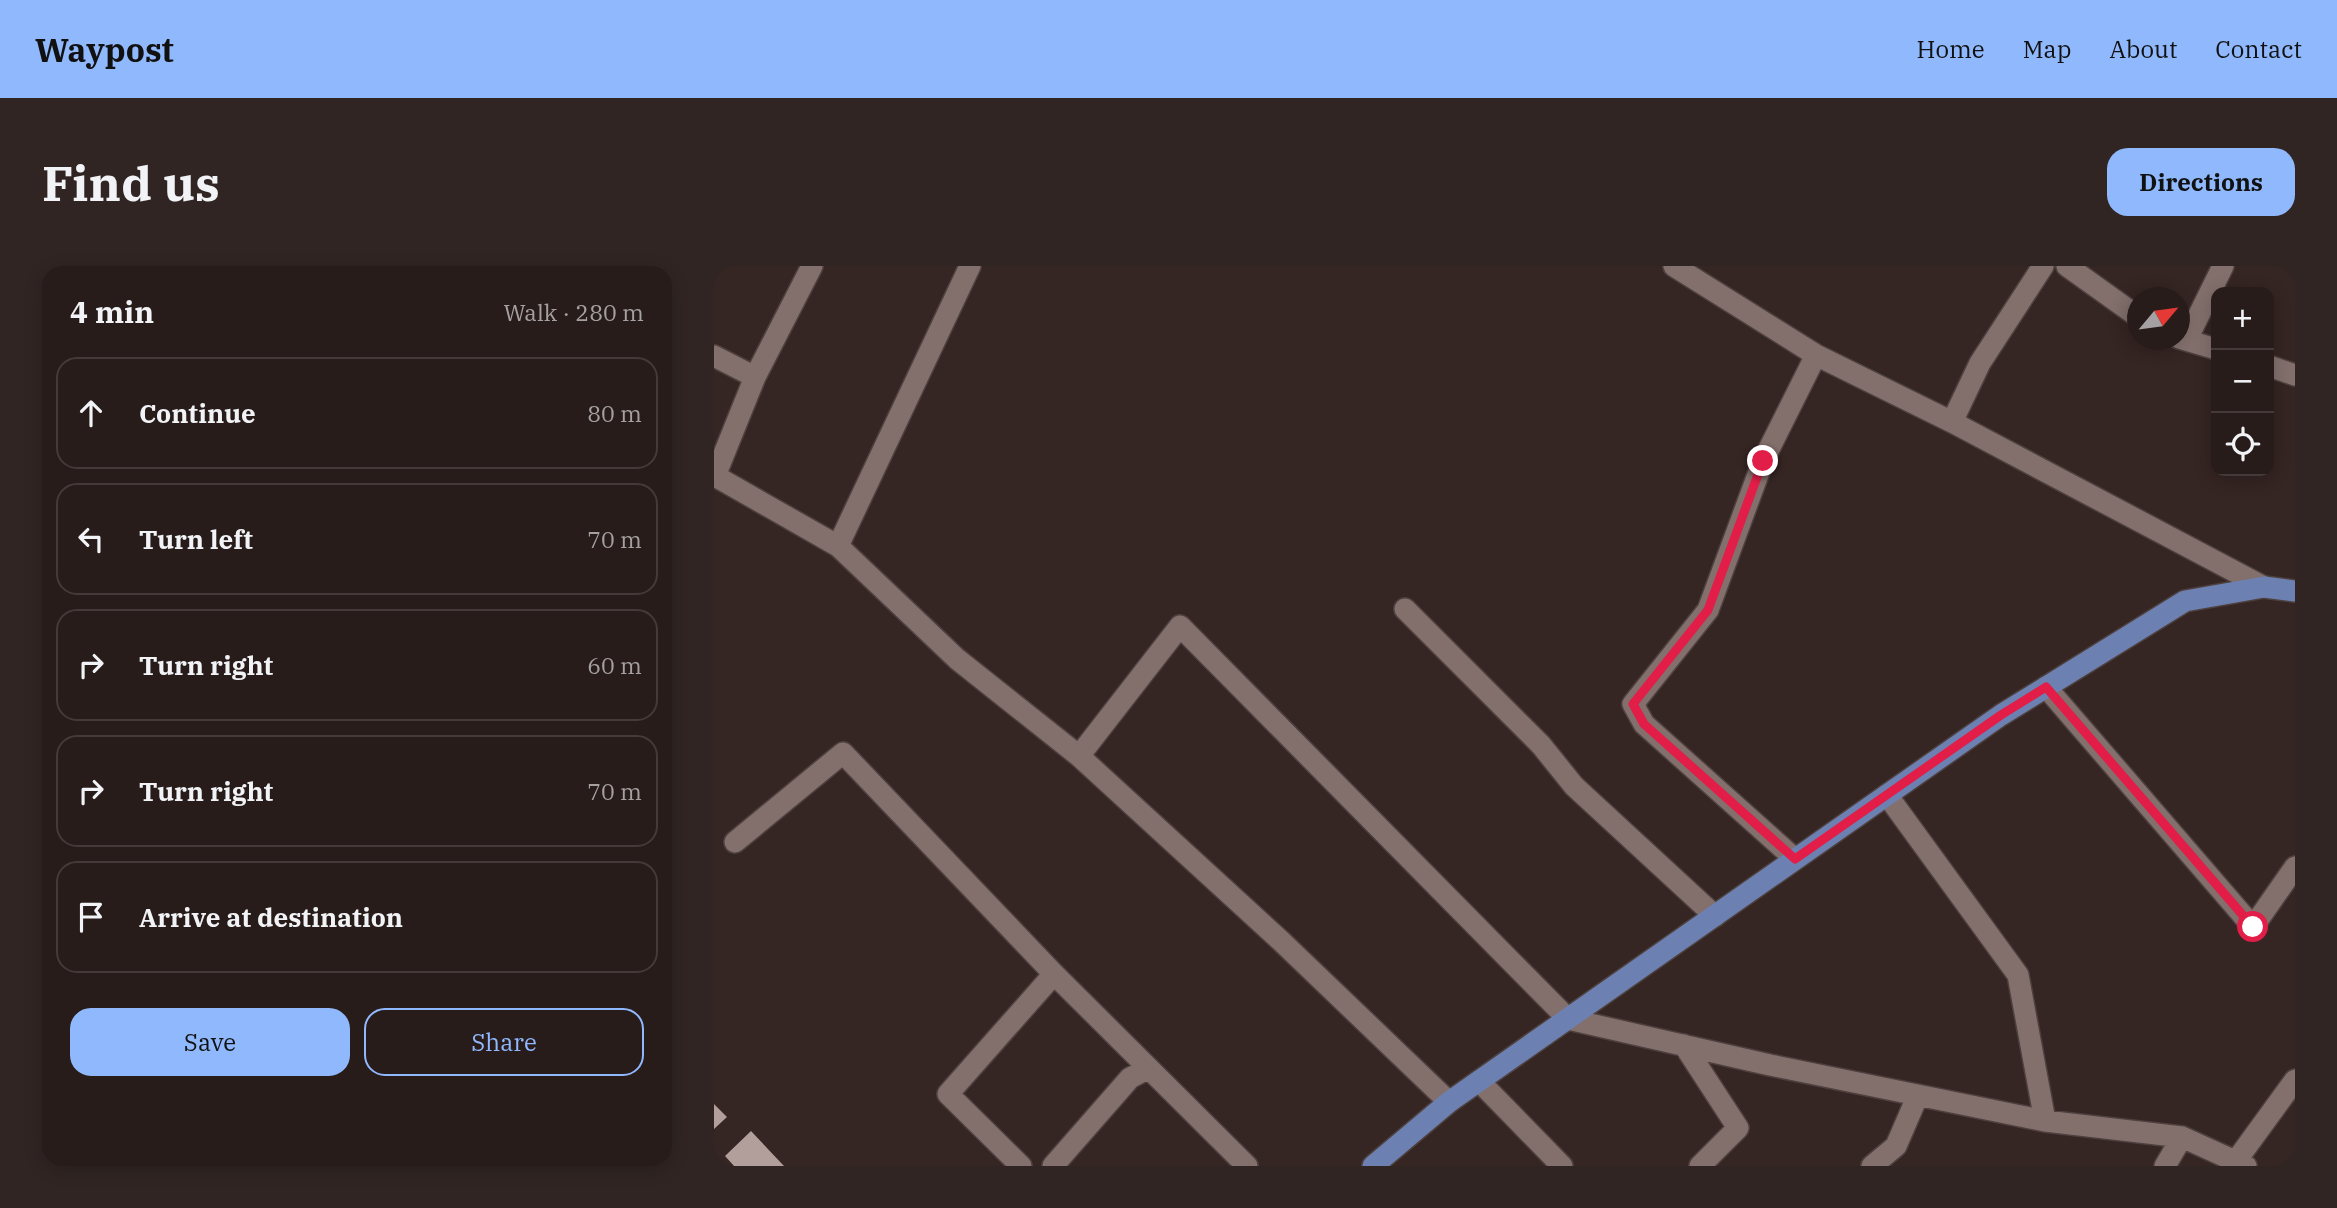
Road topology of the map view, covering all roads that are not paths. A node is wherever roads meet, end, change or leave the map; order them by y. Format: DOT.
graph roads {
  1 [pos="812,266"];
  2 [pos="970,266"];
  3 [pos="1674,266"];
  4 [pos="2043,266"];
  5 [pos="2067,266"];
  6 [pos="2223,266"];
  7 [pos="1704,274"];
  8 [pos="2127,309"];
  9 [pos="2190,326"];
  10 [pos="2190,341"];
  11 [pos="2211,347"];
  12 [pos="714,355"];
  13 [pos="1816,355"];
  14 [pos="2274,368"];
  15 [pos="2295,375"];
  16 [pos="755,377"];
  17 [pos="1952,422"];
  18 [pos="838,546"];
  19 [pos="2264,587"];
  20 [pos="2295,591"];
  21 [pos="1405,609"];
  22 [pos="2046,687"];
  23 [pos="1079,756"];
  24 [pos="1887,795"];
  25 [pos="735,842"];
  26 [pos="1795,859"];
  27 [pos="2295,867"];
  28 [pos="1715,916"];
  29 [pos="1055,974"];
  30 [pos="1568,1019"];
  31 [pos="1684,1045"];
  32 [pos="1147,1069"];
  33 [pos="2295,1080"];
  34 [pos="1479,1081"];
  35 [pos="1919,1095"];
  36 [pos="1449,1102"];
  37 [pos="2045,1121"];
  38 [pos="2182,1137"];
  39 [pos="2241,1164"];
  40 [pos="1021,1166"];
  41 [pos="1053,1166"];
  42 [pos="1247,1166"];
  43 [pos="1373,1166"];
  44 [pos="1562,1166"];
  45 [pos="1700,1166"];
  46 [pos="1872,1166"];
  47 [pos="2165,1166"];
  1 -- 16 [label="street"];
  2 -- 18 [label="street"];
  3 -- 7 [label="street"];
  4 -- 17 [label="street"];
  5 -- 8 [label="street"];
  6 -- 9 [label="street"];
  7 -- 13 [label="street"];
  10 -- 11 [label="street"];
  12 -- 16 [label="street"];
  13 -- 17 [label="street"];
  13 -- 26 [label="street"];
  14 -- 15 [label="street"];
  16 -- 18 [label="street"];
  17 -- 19 [label="street"];
  18 -- 23 [label="street"];
  19 -- 20 [label="main road"];
  19 -- 22 [label="main road"];
  21 -- 28 [label="street"];
  22 -- 24 [label="main road"];
  22 -- 27 [label="street"];
  23 -- 30 [label="street"];
  23 -- 36 [label="street"];
  24 -- 26 [label="main road"];
  24 -- 37 [label="street"];
  25 -- 29 [label="street"];
  26 -- 28 [label="main road"];
  28 -- 30 [label="main road"];
  29 -- 32 [label="street"];
  29 -- 40 [label="street"];
  30 -- 31 [label="street"];
  30 -- 34 [label="main road"];
  31 -- 35 [label="street"];
  31 -- 45 [label="street"];
  32 -- 41 [label="street"];
  32 -- 42 [label="street"];
  33 -- 39 [label="street"];
  34 -- 36 [label="main road"];
  34 -- 44 [label="street"];
  35 -- 37 [label="street"];
  35 -- 46 [label="street"];
  36 -- 43 [label="main road"];
  37 -- 38 [label="street"];
  38 -- 39 [label="street"];
  38 -- 47 [label="street"];
}
